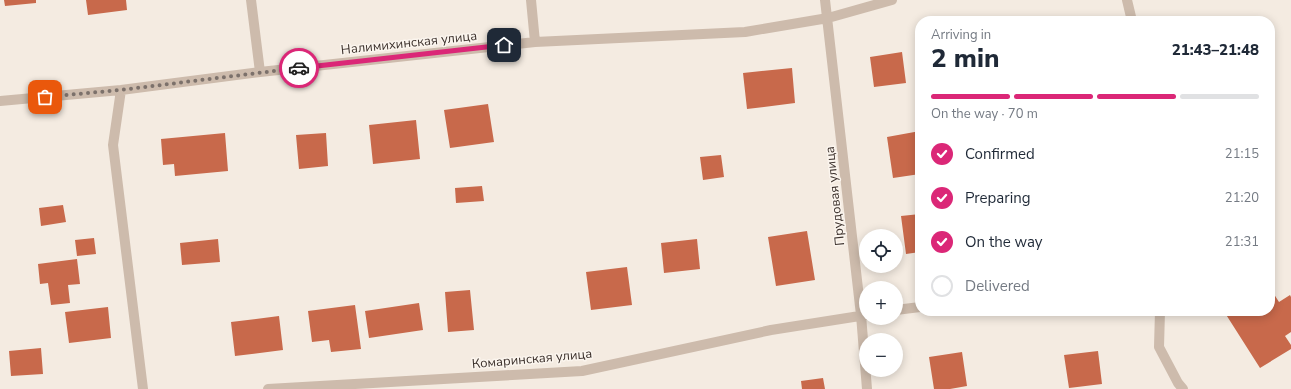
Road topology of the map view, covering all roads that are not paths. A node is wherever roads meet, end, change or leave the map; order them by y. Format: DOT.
graph roads {
  1 [pos="251,0"];
  2 [pos="531,0"];
  3 [pos="825,0"];
  4 [pos="892,0"];
  5 [pos="1127,0"];
  6 [pos="1131,16"];
  7 [pos="828,18"];
  8 [pos="535,42"];
  9 [pos="260,72"];
  10 [pos="120,90"];
  11 [pos="0,101"];
  12 [pos="860,281"];
  13 [pos="915,308"];
  14 [pos="903,309"];
  15 [pos="859,316"];
  16 [pos="1160,316"];
  17 [pos="864,325"];
  18 [pos="143,389"];
  19 [pos="268,389"];
  20 [pos="867,389"];
  21 [pos="1183,389"];
  1 -- 9 [label="street"];
  2 -- 8 [label="street"];
  3 -- 7 [label="street, Прудовая улица"];
  4 -- 7 [label="street, Налимихинская улица"];
  5 -- 6 [label="street"];
  7 -- 8 [label="street, Налимихинская улица"];
  7 -- 12 [label="street, Прудовая улица"];
  8 -- 9 [label="street, Налимихинская улица"];
  9 -- 10 [label="street, Налимихинская улица"];
  10 -- 11 [label="street, Налимихинская улица"];
  10 -- 18 [label="street"];
  13 -- 14 [label="street"];
  15 -- 19 [label="street, Комаринская улица"];
  16 -- 21 [label="street"];
  17 -- 20 [label="street, Прудовая улица"];
}
